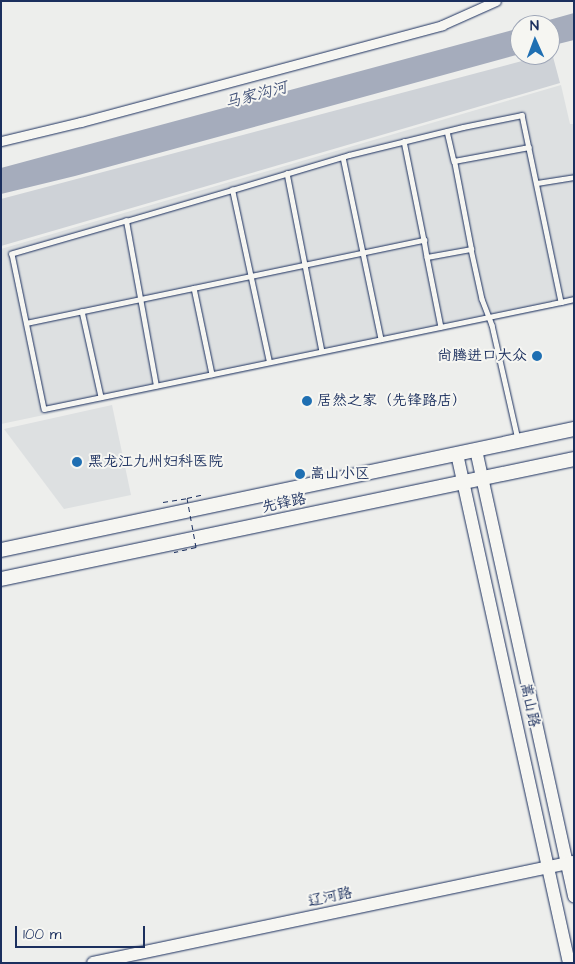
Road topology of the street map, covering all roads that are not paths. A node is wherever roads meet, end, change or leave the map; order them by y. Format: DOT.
graph roads {
  1 [pos="496,1"];
  2 [pos="447,131"];
  3 [pos="1,141"];
  4 [pos="404,141"];
  5 [pos="529,147"];
  6 [pos="343,157"];
  7 [pos="454,161"];
  8 [pos="287,173"];
  9 [pos="574,177"];
  10 [pos="537,183"];
  11 [pos="232,190"];
  12 [pos="126,221"];
  13 [pos="424,240"];
  14 [pos="471,249"];
  15 [pos="363,253"];
  16 [pos="427,257"];
  17 [pos="305,265"];
  18 [pos="250,276"];
  19 [pos="194,288"];
  20 [pos="140,299"];
  21 [pos="574,299"];
  22 [pos="561,302"];
  23 [pos="82,311"];
  24 [pos="489,317"];
  25 [pos="26,322"];
  26 [pos="440,327"];
  27 [pos="380,339"];
  28 [pos="322,351"];
  29 [pos="269,362"];
  30 [pos="212,374"];
  31 [pos="156,386"];
  32 [pos="101,397"];
  33 [pos="574,429"];
  34 [pos="518,441"];
  35 [pos="476,450"];
  36 [pos="457,454"];
  37 [pos="574,459"];
  38 [pos="483,479"];
  39 [pos="463,481"];
  40 [pos="1,550"];
  41 [pos="1,579"];
  42 [pos="571,867"];
  43 [pos="549,872"];
  44 [pos="574,896"];
  45 [pos="93,963"];
  46 [pos="124,963"];
  47 [pos="569,963"];
  1 -- 3 [label="street"];
  2 -- 4 [label="lane"];
  2 -- 5 [label="lane"];
  2 -- 7 [label="lane"];
  4 -- 6 [label="lane"];
  4 -- 13 [label="lane"];
  5 -- 7 [label="lane"];
  5 -- 10 [label="lane"];
  6 -- 8 [label="lane"];
  6 -- 15 [label="lane"];
  7 -- 14 [label="lane"];
  8 -- 11 [label="lane"];
  8 -- 17 [label="lane"];
  9 -- 10 [label="lane"];
  10 -- 22 [label="lane"];
  11 -- 12 [label="lane"];
  11 -- 18 [label="lane"];
  12 -- 20 [label="lane"];
  12 -- 25 [label="lane"];
  13 -- 15 [label="lane"];
  13 -- 16 [label="lane"];
  14 -- 16 [label="lane"];
  14 -- 24 [label="lane"];
  15 -- 17 [label="lane"];
  15 -- 27 [label="lane"];
  16 -- 26 [label="lane"];
  17 -- 18 [label="lane"];
  17 -- 28 [label="lane"];
  18 -- 19 [label="lane"];
  18 -- 29 [label="lane"];
  19 -- 20 [label="lane"];
  19 -- 30 [label="lane"];
  20 -- 23 [label="lane"];
  20 -- 31 [label="lane"];
  21 -- 22 [label="lane"];
  22 -- 24 [label="lane"];
  23 -- 25 [label="lane"];
  23 -- 32 [label="lane"];
  24 -- 26 [label="lane"];
  24 -- 34 [label="lane"];
  25 -- 32 [label="lane"];
  26 -- 27 [label="lane"];
  27 -- 28 [label="lane"];
  28 -- 29 [label="lane"];
  29 -- 30 [label="lane"];
  30 -- 31 [label="lane"];
  31 -- 32 [label="lane"];
  33 -- 34 [label="main road, 先锋路"];
  34 -- 35 [label="main road, 先锋路"];
  35 -- 36 [label="main road, 先锋路"];
  35 -- 38 [label="main road, 嵩山路"];
  36 -- 39 [label="main road, 嵩山路"];
  36 -- 40 [label="main road, 先锋路"];
  37 -- 38 [label="main road, 先锋路"];
  38 -- 39 [label="main road, 先锋路"];
  38 -- 42 [label="main road, 嵩山路"];
  39 -- 41 [label="main road, 先锋路"];
  39 -- 43 [label="main road, 嵩山路"];
  42 -- 43 [label="main road, 辽河路"];
  42 -- 44 [label="main road, 嵩山路"];
  43 -- 45 [label="main road, 辽河路"];
  43 -- 46 [label="main road, 辽河路"];
  43 -- 47 [label="main road, 嵩山路"];
}
